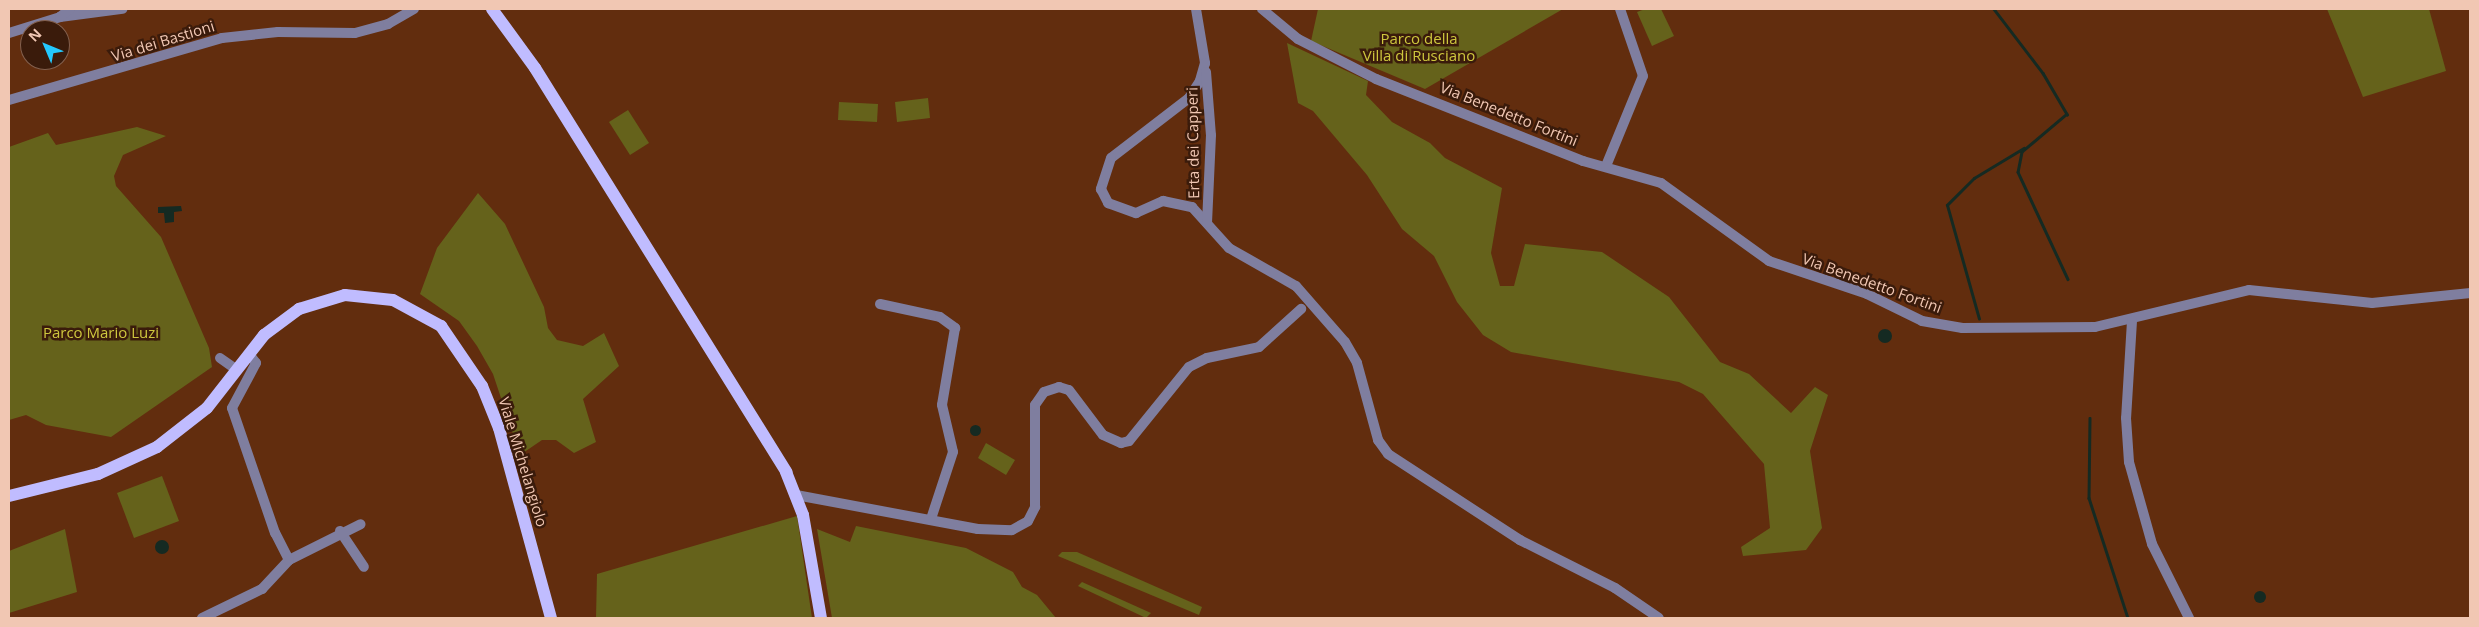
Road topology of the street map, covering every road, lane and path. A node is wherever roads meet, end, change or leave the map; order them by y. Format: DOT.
graph roads {
  1 [pos="70,9"];
  2 [pos="122,9"];
  3 [pos="414,9"];
  4 [pos="492,9"];
  5 [pos="1196,9"];
  6 [pos="1262,9"];
  7 [pos="1620,9"];
  8 [pos="60,18"];
  9 [pos="9,33"];
  10 [pos="1205,63"];
  11 [pos="9,100"];
  12 [pos="1606,166"];
  13 [pos="1207,222"];
  14 [pos="2470,293"];
  15 [pos="880,304"];
  16 [pos="1301,309"];
  17 [pos="2132,321"];
  18 [pos="249,354"];
  19 [pos="220,358"];
  20 [pos="237,370"];
  21 [pos="796,495"];
  22 [pos="9,496"];
  23 [pos="931,519"];
  24 [pos="361,524"];
  25 [pos="340,532"];
  26 [pos="289,560"];
  27 [pos="364,567"];
  28 [pos="202,618"];
  29 [pos="551,618"];
  30 [pos="821,618"];
  31 [pos="1660,618"];
  32 [pos="2189,618"];
  1 -- 8 [label="street"];
  2 -- 8 [label="street"];
  3 -- 11 [label="street, Via dei Bastioni"];
  4 -- 21 [label="main road"];
  5 -- 10 [label="street, Erta dei Capperi"];
  6 -- 12 [label="street, Via Benedetto Fortini"];
  7 -- 12 [label="street"];
  8 -- 9 [label="street"];
  10 -- 13 [label="street, Erta dei Capperi"];
  10 -- 13 [label="street"];
  12 -- 17 [label="street, Via Benedetto Fortini"];
  13 -- 31 [label="street"];
  14 -- 17 [label="street, Via Benedetto Fortini"];
  15 -- 23 [label="street"];
  16 -- 23 [label="street"];
  17 -- 32 [label="street"];
  18 -- 20 [label="main road, Viale Michelangiolo"];
  18 -- 26 [label="street"];
  18 -- 29 [label="main road, Viale Michelangiolo"];
  19 -- 20 [label="street"];
  20 -- 22 [label="main road, Viale Michelangiolo"];
  21 -- 23 [label="street"];
  21 -- 30 [label="main road"];
  24 -- 25 [label="street"];
  25 -- 26 [label="street"];
  25 -- 27 [label="street"];
  26 -- 28 [label="street"];
}
